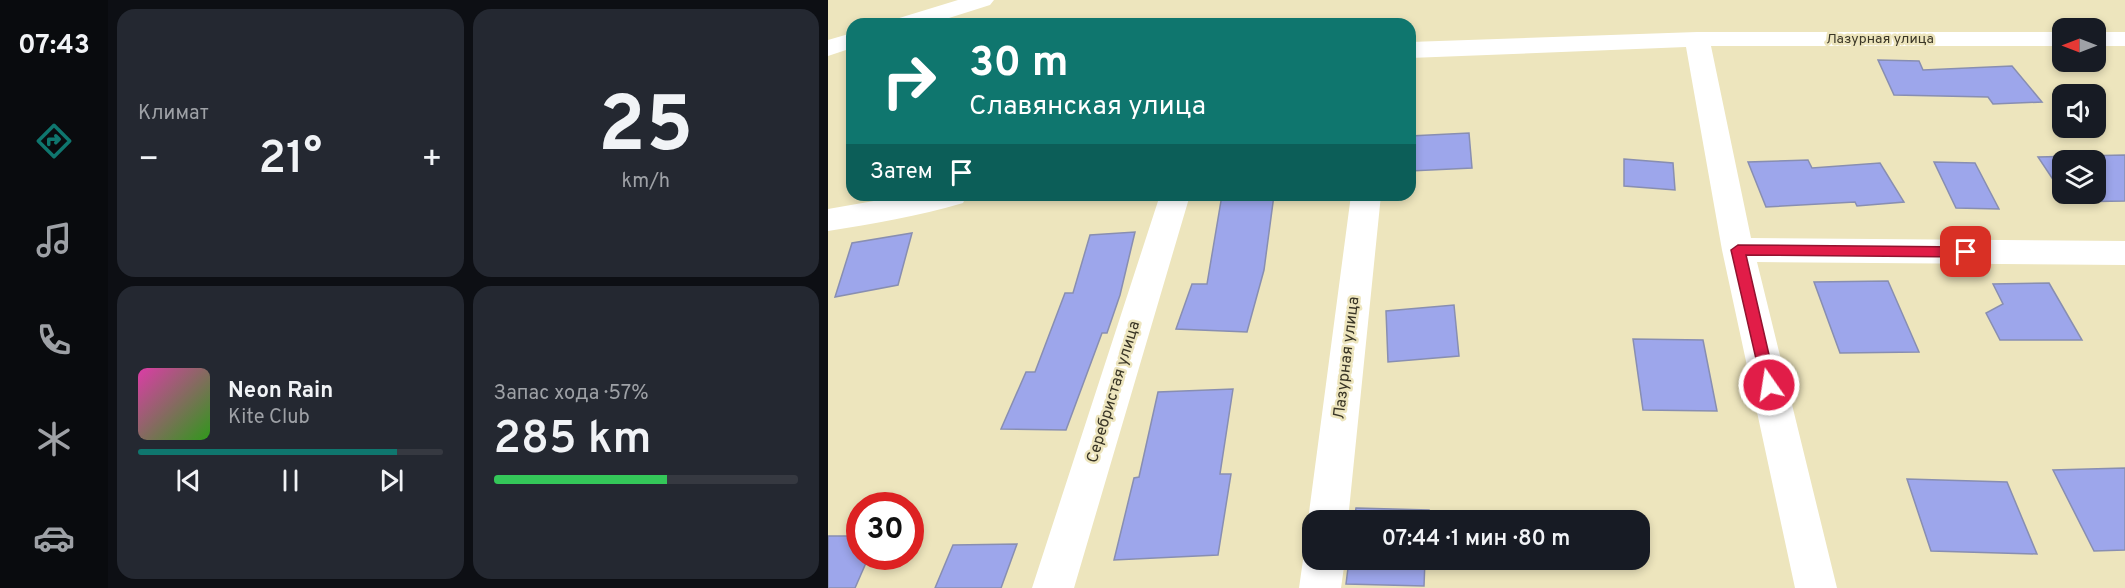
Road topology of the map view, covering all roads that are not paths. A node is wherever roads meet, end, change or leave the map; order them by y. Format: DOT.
graph roads {
  1 [pos="982,0"];
  2 [pos="924,18"];
  3 [pos="1697,39"];
  4 [pos="2052,39"];
  5 [pos="2106,39"];
  6 [pos="2125,39"];
  7 [pos="846,42"];
  8 [pos="828,48"];
  9 [pos="1416,50"];
  10 [pos="928,201"];
  11 [pos="1173,201"];
  12 [pos="1365,201"];
  13 [pos="828,220"];
  14 [pos="1738,250"];
  15 [pos="2125,253"];
  16 [pos="1329,510"];
  17 [pos="1323,570"];
  18 [pos="1053,588"];
  19 [pos="1320,588"];
  20 [pos="1816,588"];
  1 -- 2 [label="street"];
  3 -- 4 [label="street, Лазурная улица"];
  3 -- 9 [label="street, Лазурная улица"];
  3 -- 14 [label="street"];
  5 -- 6 [label="street"];
  7 -- 8 [label="street"];
  10 -- 13 [label="street"];
  11 -- 18 [label="street, Серебристая улица"];
  12 -- 16 [label="street, Лазурная улица"];
  14 -- 15 [label="street"];
  14 -- 20 [label="street"];
  17 -- 19 [label="street"];
}
